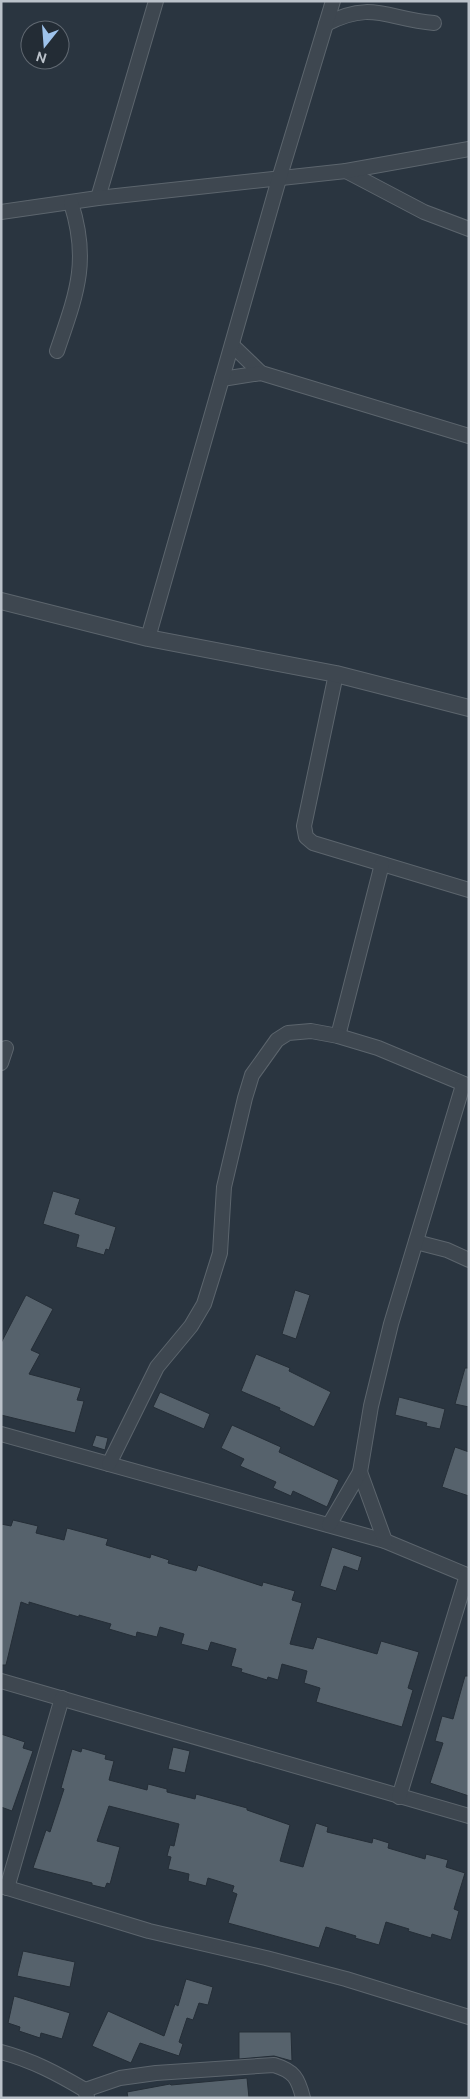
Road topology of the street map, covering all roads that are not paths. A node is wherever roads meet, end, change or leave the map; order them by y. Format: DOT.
graph roads {
  1 [pos="156,1"];
  2 [pos="333,1"];
  3 [pos="434,23"];
  4 [pos="326,24"];
  5 [pos="469,149"];
  6 [pos="346,170"];
  7 [pos="280,179"];
  8 [pos="98,198"];
  9 [pos="71,203"];
  10 [pos="1,212"];
  11 [pos="469,229"];
  12 [pos="232,345"];
  13 [pos="57,351"];
  14 [pos="261,373"];
  15 [pos="222,380"];
  16 [pos="469,436"];
  17 [pos="1,601"];
  18 [pos="148,638"];
  19 [pos="336,674"];
  20 [pos="469,708"];
  21 [pos="382,864"];
  22 [pos="469,890"];
  23 [pos="338,1036"];
  24 [pos="6,1048"];
  25 [pos="1,1063"];
  26 [pos="466,1086"];
  27 [pos="416,1242"];
  28 [pos="469,1260"];
  29 [pos="1,1434"];
  30 [pos="109,1464"];
  31 [pos="360,1472"];
  32 [pos="329,1525"];
  33 [pos="385,1541"];
  34 [pos="468,1576"];
  35 [pos="1,1681"];
  36 [pos="62,1698"];
  37 [pos="399,1797"];
  38 [pos="469,1816"];
  39 [pos="4,1887"];
  40 [pos="469,2016"];
  41 [pos="1,2052"];
  42 [pos="86,2094"];
  43 [pos="304,2098"];
  1 -- 8 [label="street"];
  2 -- 4 [label="street"];
  3 -- 4 [label="street"];
  4 -- 7 [label="street"];
  5 -- 6 [label="street"];
  6 -- 7 [label="street"];
  6 -- 11 [label="street"];
  7 -- 8 [label="street"];
  7 -- 12 [label="street"];
  8 -- 9 [label="street"];
  9 -- 10 [label="street"];
  9 -- 13 [label="street"];
  12 -- 14 [label="street"];
  12 -- 15 [label="street"];
  14 -- 15 [label="street"];
  14 -- 16 [label="street"];
  15 -- 18 [label="street"];
  17 -- 18 [label="street"];
  18 -- 19 [label="street"];
  19 -- 20 [label="street"];
  19 -- 21 [label="street"];
  21 -- 22 [label="street"];
  21 -- 23 [label="street"];
  23 -- 26 [label="street"];
  23 -- 30 [label="street"];
  24 -- 25 [label="street"];
  26 -- 27 [label="street"];
  27 -- 28 [label="street"];
  27 -- 31 [label="street"];
  29 -- 30 [label="street"];
  30 -- 32 [label="street"];
  31 -- 32 [label="street"];
  31 -- 33 [label="street"];
  32 -- 33 [label="street"];
  33 -- 34 [label="street"];
  34 -- 37 [label="street"];
  35 -- 36 [label="street"];
  36 -- 37 [label="street"];
  36 -- 39 [label="street"];
  37 -- 38 [label="street"];
  39 -- 40 [label="street"];
  41 -- 42 [label="street"];
  42 -- 43 [label="street"];
}
